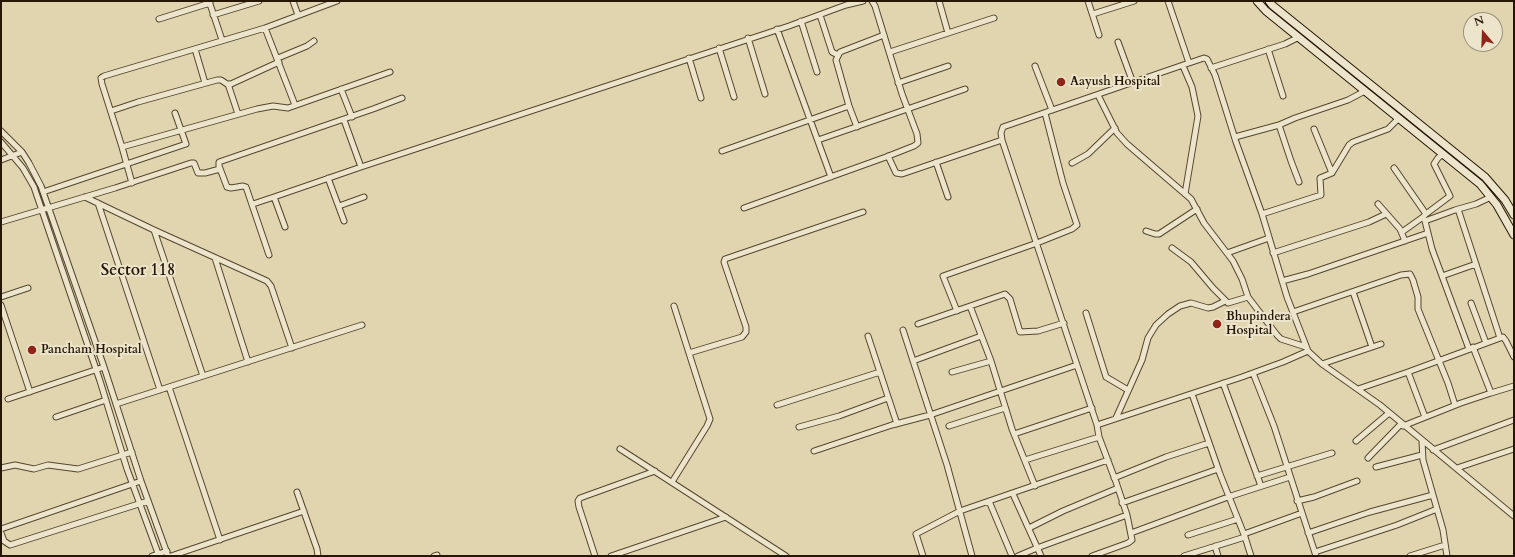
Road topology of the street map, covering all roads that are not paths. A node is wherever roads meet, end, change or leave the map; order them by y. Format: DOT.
graph roads {
  1 [pos="260,1"];
  2 [pos="293,1"];
  3 [pos="337,1"];
  4 [pos="863,1"];
  5 [pos="872,1"];
  6 [pos="939,1"];
  7 [pos="1088,1"];
  8 [pos="1134,1"];
  9 [pos="1168,1"];
  10 [pos="1257,1"];
  11 [pos="1269,1"];
  12 [pos="209,2"];
  13 [pos="1093,14"];
  14 [pos="213,15"];
  15 [pos="298,15"];
  16 [pos="820,15"];
  17 [pos="994,18"];
  18 [pos="159,19"];
  19 [pos="801,21"];
  20 [pos="265,28"];
  21 [pos="776,29"];
  22 [pos="948,32"];
  23 [pos="884,35"];
  24 [pos="1099,35"];
  25 [pos="1299,37"];
  26 [pos="748,38"];
  27 [pos="222,40"];
  28 [pos="314,41"];
  29 [pos="1118,42"];
  30 [pos="719,48"];
  31 [pos="195,49"];
  32 [pos="1268,49"];
  33 [pos="890,52"];
  34 [pos="838,55"];
  35 [pos="689,58"];
  36 [pos="278,60"];
  37 [pos="1189,63"];
  38 [pos="948,66"];
  39 [pos="1035,66"];
  40 [pos="1183,66"];
  41 [pos="1211,68"];
  42 [pos="390,72"];
  43 [pos="816,72"];
  44 [pos="205,83"];
  45 [pos="898,83"];
  46 [pos="1133,83"];
  47 [pos="228,84"];
  48 [pos="341,89"];
  49 [pos="965,89"];
  50 [pos="1365,91"];
  51 [pos="765,94"];
  52 [pos="1098,95"];
  53 [pos="1283,96"];
  54 [pos="734,97"];
  55 [pos="402,98"];
  56 [pos="701,98"];
  57 [pos="295,105"];
  58 [pos="849,106"];
  59 [pos="908,109"];
  60 [pos="1052,110"];
  61 [pos="111,111"];
  62 [pos="175,113"];
  63 [pos="1045,113"];
  64 [pos="238,114"];
  65 [pos="352,117"];
  66 [pos="1398,118"];
  67 [pos="810,119"];
  68 [pos="344,120"];
  69 [pos="1280,125"];
  70 [pos="857,127"];
  71 [pos="1115,128"];
  72 [pos="1314,129"];
  73 [pos="180,130"];
  74 [pos="1,131"];
  75 [pos="1235,137"];
  76 [pos="818,140"];
  77 [pos="1002,140"];
  78 [pos="1,142"];
  79 [pos="122,147"];
  80 [pos="722,151"];
  81 [pos="22,152"];
  82 [pos="1443,154"];
  83 [pos="14,155"];
  84 [pos="888,156"];
  85 [pos="1,160"];
  86 [pos="936,162"];
  87 [pos="1072,163"];
  88 [pos="127,164"];
  89 [pos="361,167"];
  90 [pos="1394,168"];
  91 [pos="220,169"];
  92 [pos="1332,173"];
  93 [pos="831,177"];
  94 [pos="328,178"];
  95 [pos="1299,182"];
  96 [pos="132,183"];
  97 [pos="43,192"];
  98 [pos="1186,194"];
  99 [pos="85,196"];
  100 [pos="274,197"];
  101 [pos="364,197"];
  102 [pos="948,197"];
  103 [pos="1491,197"];
  104 [pos="98,203"];
  105 [pos="253,204"];
  106 [pos="1378,204"];
  107 [pos="339,206"];
  108 [pos="48,208"];
  109 [pos="744,208"];
  110 [pos="1197,209"];
  111 [pos="1458,209"];
  112 [pos="42,210"];
  113 [pos="863,212"];
  114 [pos="1262,214"];
  115 [pos="1386,214"];
  116 [pos="1514,215"];
  117 [pos="1425,217"];
  118 [pos="344,221"];
  119 [pos="1,222"];
  120 [pos="285,227"];
  121 [pos="154,230"];
  122 [pos="1146,231"];
  123 [pos="1402,232"];
  124 [pos="1428,233"];
  125 [pos="1514,235"];
  126 [pos="1269,238"];
  127 [pos="1404,240"];
  128 [pos="1037,243"];
  129 [pos="1172,248"];
  130 [pos="1227,253"];
  131 [pos="1273,253"];
  132 [pos="269,254"];
  133 [pos="215,258"];
  134 [pos="1476,264"];
  135 [pos="1442,276"];
  136 [pos="1282,281"];
  137 [pos="28,288"];
  138 [pos="1353,292"];
  139 [pos="1,297"];
  140 [pos="1248,297"];
  141 [pos="1225,301"];
  142 [pos="1471,303"];
  143 [pos="1,305"];
  144 [pos="674,306"];
  145 [pos="970,306"];
  146 [pos="957,311"];
  147 [pos="1293,312"];
  148 [pos="1086,313"];
  149 [pos="1064,323"];
  150 [pos="918,324"];
  151 [pos="362,325"];
  152 [pos="903,330"];
  153 [pos="868,336"];
  154 [pos="981,336"];
  155 [pos="1500,338"];
  156 [pos="1486,343"];
  157 [pos="1381,344"];
  158 [pos="1372,347"];
  159 [pos="292,348"];
  160 [pos="1471,348"];
  161 [pos="1307,349"];
  162 [pos="689,353"];
  163 [pos="1514,357"];
  164 [pos="1439,360"];
  165 [pos="913,361"];
  166 [pos="991,361"];
  167 [pos="248,362"];
  168 [pos="1322,364"];
  169 [pos="1077,365"];
  170 [pos="104,367"];
  171 [pos="96,370"];
  172 [pos="880,372"];
  173 [pos="952,372"];
  174 [pos="1408,372"];
  175 [pos="1253,373"];
  176 [pos="203,376"];
  177 [pos="1223,383"];
  178 [pos="1514,386"];
  179 [pos="169,387"];
  180 [pos="1358,389"];
  181 [pos="160,390"];
  182 [pos="1128,390"];
  183 [pos="30,392"];
  184 [pos="1000,392"];
  185 [pos="1491,393"];
  186 [pos="1192,394"];
  187 [pos="888,398"];
  188 [pos="8,399"];
  189 [pos="106,400"];
  190 [pos="116,404"];
  191 [pos="777,405"];
  192 [pos="1455,405"];
  193 [pos="1005,408"];
  194 [pos="1092,408"];
  195 [pos="1389,413"];
  196 [pos="930,415"];
  197 [pos="56,417"];
  198 [pos="1424,417"];
  199 [pos="1116,418"];
  200 [pos="1514,420"];
  201 [pos="897,424"];
  202 [pos="1097,425"];
  203 [pos="1402,425"];
  204 [pos="949,426"];
  205 [pos="799,427"];
  206 [pos="1014,434"];
  207 [pos="1099,436"];
  208 [pos="1356,440"];
  209 [pos="1422,441"];
  210 [pos="1209,443"];
  211 [pos="620,449"];
  212 [pos="1514,449"];
  213 [pos="1433,450"];
  214 [pos="814,451"];
  215 [pos="132,452"];
  216 [pos="1332,453"];
  217 [pos="123,455"];
  218 [pos="1422,455"];
  219 [pos="1368,458"];
  220 [pos="1025,460"];
  221 [pos="1108,460"];
  222 [pos="1286,467"];
  223 [pos="1376,467"];
  224 [pos="1,468"];
  225 [pos="1457,468"];
  226 [pos="1218,469"];
  227 [pos="655,471"];
  228 [pos="1257,476"];
  229 [pos="1290,477"];
  230 [pos="1114,478"];
  231 [pos="141,481"];
  232 [pos="1357,481"];
  233 [pos="672,482"];
  234 [pos="133,484"];
  235 [pos="1035,486"];
  236 [pos="1261,486"];
  237 [pos="1118,488"];
  238 [pos="298,492"];
  239 [pos="1013,494"];
  240 [pos="1433,495"];
  241 [pos="1228,496"];
  242 [pos="148,501"];
  243 [pos="989,501"];
  244 [pos="1297,501"];
  245 [pos="1122,503"];
  246 [pos="140,504"];
  247 [pos="1437,509"];
  248 [pos="304,512"];
  249 [pos="960,512"];
  250 [pos="1302,513"];
  251 [pos="1127,516"];
  252 [pos="1514,516"];
  253 [pos="726,517"];
  254 [pos="1238,519"];
  255 [pos="1028,528"];
  256 [pos="1,529"];
  257 [pos="1,533"];
  258 [pos="1131,533"];
  259 [pos="1308,533"];
  260 [pos="1188,535"];
  261 [pos="1245,535"];
  262 [pos="220,540"];
  263 [pos="1445,544"];
  264 [pos="1215,546"];
  265 [pos="1037,548"];
  266 [pos="169,554"];
  267 [pos="1315,554"];
  268 [pos="158,555"];
  269 [pos="152,556"];
  270 [pos="318,556"];
  271 [pos="595,556"];
  272 [pos="611,556"];
  273 [pos="786,556"];
  274 [pos="923,556"];
  275 [pos="972,556"];
  276 [pos="1012,556"];
  277 [pos="1018,556"];
  278 [pos="1041,556"];
  279 [pos="1092,556"];
  280 [pos="1187,556"];
  281 [pos="1218,556"];
  282 [pos="1251,556"];
  283 [pos="1410,556"];
  284 [pos="1447,556"];
  1 -- 14 [label="street"];
  2 -- 15 [label="street"];
  3 -- 15 [label="street"];
  4 -- 16 [label="street"];
  5 -- 23 [label="street"];
  6 -- 22 [label="street"];
  7 -- 13 [label="street"];
  8 -- 13 [label="street"];
  9 -- 37 [label="street"];
  10 -- 25 [label="main road"];
  11 -- 116 [label="main road"];
  12 -- 14 [label="street"];
  12 -- 18 [label="street"];
  13 -- 24 [label="street"];
  14 -- 27 [label="street"];
  15 -- 20 [label="street"];
  16 -- 19 [label="street"];
  16 -- 34 [label="street"];
  17 -- 22 [label="street"];
  19 -- 21 [label="street"];
  19 -- 43 [label="street"];
  20 -- 27 [label="street"];
  20 -- 36 [label="street"];
  21 -- 26 [label="street"];
  21 -- 67 [label="street"];
  22 -- 33 [label="street"];
  23 -- 33 [label="street"];
  23 -- 34 [label="street"];
  25 -- 32 [label="street"];
  25 -- 50 [label="main road"];
  26 -- 30 [label="street"];
  26 -- 51 [label="street"];
  27 -- 31 [label="street"];
  28 -- 36 [label="street"];
  29 -- 46 [label="street"];
  30 -- 35 [label="street"];
  30 -- 54 [label="street"];
  31 -- 44 [label="street"];
  31 -- 61 [label="street"];
  32 -- 41 [label="street"];
  32 -- 53 [label="street"];
  33 -- 45 [label="street"];
  34 -- 58 [label="street"];
  35 -- 56 [label="street"];
  35 -- 89 [label="street"];
  36 -- 47 [label="street"];
  36 -- 57 [label="street"];
  37 -- 40 [label="street"];
  37 -- 41 [label="street"];
  38 -- 45 [label="street"];
  39 -- 60 [label="street"];
  40 -- 46 [label="street"];
  40 -- 98 [label="street"];
  41 -- 75 [label="street"];
  42 -- 48 [label="street"];
  44 -- 47 [label="street"];
  44 -- 61 [label="street"];
  45 -- 59 [label="street"];
  46 -- 52 [label="street"];
  47 -- 64 [label="street"];
  48 -- 57 [label="street"];
  48 -- 65 [label="street"];
  49 -- 59 [label="street"];
  50 -- 66 [label="main road"];
  50 -- 69 [label="street"];
  52 -- 60 [label="street"];
  52 -- 71 [label="street"];
  55 -- 65 [label="street"];
  57 -- 64 [label="street"];
  58 -- 67 [label="street"];
  58 -- 70 [label="street"];
  59 -- 70 [label="street"];
  59 -- 84 [label="street"];
  60 -- 63 [label="street"];
  61 -- 79 [label="street"];
  62 -- 73 [label="street"];
  63 -- 77 [label="street"];
  63 -- 128 [label="street"];
  64 -- 73 [label="street"];
  65 -- 68 [label="street"];
  66 -- 82 [label="main road"];
  66 -- 92 [label="street"];
  67 -- 76 [label="street"];
  67 -- 80 [label="street"];
  68 -- 89 [label="street"];
  68 -- 91 [label="street"];
  69 -- 75 [label="street"];
  69 -- 95 [label="street"];
  70 -- 76 [label="street"];
  71 -- 87 [label="street"];
  71 -- 98 [label="street"];
  72 -- 92 [label="street"];
  73 -- 79 [label="street"];
  73 -- 88 [label="street"];
  74 -- 81 [label="street"];
  75 -- 114 [label="street"];
  76 -- 93 [label="street"];
  77 -- 86 [label="street"];
  77 -- 128 [label="street"];
  78 -- 83 [label="street"];
  79 -- 88 [label="street"];
  81 -- 83 [label="street"];
  81 -- 97 [label="street"];
  82 -- 103 [label="main road"];
  82 -- 117 [label="street"];
  83 -- 85 [label="street"];
  83 -- 112 [label="street"];
  84 -- 86 [label="street"];
  84 -- 93 [label="street"];
  86 -- 102 [label="street"];
  88 -- 96 [label="street"];
  88 -- 97 [label="street"];
  89 -- 94 [label="street"];
  90 -- 117 [label="street"];
  91 -- 96 [label="street"];
  91 -- 105 [label="street"];
  92 -- 114 [label="street"];
  93 -- 109 [label="street"];
  94 -- 100 [label="street"];
  94 -- 107 [label="street"];
  96 -- 99 [label="street"];
  97 -- 108 [label="street"];
  98 -- 110 [label="street"];
  99 -- 104 [label="street"];
  99 -- 108 [label="street"];
  100 -- 105 [label="street"];
  100 -- 120 [label="street"];
  101 -- 107 [label="street"];
  103 -- 111 [label="street"];
  103 -- 125 [label="main road"];
  104 -- 121 [label="street"];
  104 -- 181 [label="street"];
  105 -- 132 [label="street"];
  106 -- 115 [label="street"];
  107 -- 118 [label="street"];
  108 -- 112 [label="street"];
  108 -- 170 [label="street"];
  110 -- 122 [label="street"];
  110 -- 130 [label="street"];
  111 -- 117 [label="street"];
  111 -- 134 [label="street"];
  112 -- 119 [label="street"];
  112 -- 171 [label="street"];
  113 -- 162 [label="street"];
  114 -- 126 [label="street"];
  115 -- 123 [label="street"];
  115 -- 131 [label="street"];
  117 -- 123 [label="street"];
  117 -- 124 [label="street"];
  121 -- 133 [label="street"];
  121 -- 176 [label="street"];
  123 -- 127 [label="street"];
  124 -- 127 [label="street"];
  124 -- 135 [label="street"];
  126 -- 130 [label="street"];
  126 -- 131 [label="street"];
  127 -- 136 [label="street"];
  128 -- 146 [label="street"];
  128 -- 149 [label="street"];
  129 -- 141 [label="street"];
  130 -- 140 [label="street"];
  131 -- 136 [label="street"];
  133 -- 159 [label="street"];
  133 -- 167 [label="street"];
  134 -- 135 [label="street"];
  134 -- 155 [label="street"];
  135 -- 160 [label="street"];
  136 -- 147 [label="street"];
  137 -- 139 [label="street"];
  138 -- 147 [label="street"];
  138 -- 158 [label="street"];
  138 -- 164 [label="street"];
  140 -- 141 [label="street"];
  140 -- 161 [label="street"];
  141 -- 182 [label="street"];
  142 -- 156 [label="street"];
  143 -- 183 [label="street"];
  144 -- 162 [label="street"];
  145 -- 146 [label="street"];
  145 -- 149 [label="street"];
  145 -- 154 [label="street"];
  146 -- 150 [label="street"];
  147 -- 161 [label="street"];
  148 -- 182 [label="street"];
  149 -- 169 [label="street"];
  151 -- 159 [label="street"];
  152 -- 165 [label="street"];
  153 -- 172 [label="street"];
  154 -- 165 [label="street"];
  154 -- 166 [label="street"];
  155 -- 156 [label="street"];
  155 -- 163 [label="street"];
  156 -- 160 [label="street"];
  157 -- 158 [label="street"];
  158 -- 168 [label="street"];
  159 -- 167 [label="street"];
  160 -- 164 [label="street"];
  160 -- 185 [label="street"];
  161 -- 168 [label="street"];
  161 -- 175 [label="street"];
  162 -- 233 [label="street"];
  164 -- 174 [label="street"];
  164 -- 192 [label="street"];
  165 -- 196 [label="street"];
  166 -- 173 [label="street"];
  166 -- 184 [label="street"];
  167 -- 176 [label="street"];
  168 -- 180 [label="street"];
  169 -- 184 [label="street"];
  169 -- 194 [label="street"];
  170 -- 171 [label="street"];
  170 -- 190 [label="street"];
  171 -- 183 [label="street"];
  171 -- 189 [label="street"];
  172 -- 187 [label="street"];
  172 -- 191 [label="street"];
  174 -- 180 [label="street"];
  174 -- 198 [label="street"];
  175 -- 177 [label="street"];
  175 -- 222 [label="street"];
  176 -- 179 [label="street"];
  177 -- 186 [label="street"];
  177 -- 228 [label="street"];
  178 -- 185 [label="street"];
  179 -- 181 [label="street"];
  179 -- 262 [label="street"];
  180 -- 195 [label="street"];
  181 -- 190 [label="street"];
  182 -- 199 [label="street"];
  183 -- 188 [label="street"];
  184 -- 193 [label="street"];
  184 -- 196 [label="street"];
  185 -- 192 [label="street"];
  186 -- 199 [label="street"];
  186 -- 210 [label="street"];
  187 -- 201 [label="street"];
  187 -- 205 [label="street"];
  189 -- 197 [label="street"];
  189 -- 217 [label="street"];
  190 -- 215 [label="street"];
  192 -- 198 [label="street"];
  193 -- 204 [label="street"];
  193 -- 206 [label="street"];
  194 -- 202 [label="street"];
  194 -- 206 [label="street"];
  195 -- 203 [label="street"];
  195 -- 208 [label="street"];
  196 -- 201 [label="street"];
  196 -- 249 [label="street"];
  198 -- 203 [label="street"];
  199 -- 202 [label="street"];
  200 -- 213 [label="street"];
  201 -- 214 [label="street"];
  202 -- 207 [label="street"];
  203 -- 209 [label="street"];
  203 -- 219 [label="street"];
  206 -- 220 [label="street"];
  207 -- 220 [label="street"];
  207 -- 221 [label="street"];
  209 -- 213 [label="street"];
  209 -- 218 [label="street"];
  210 -- 226 [label="street"];
  210 -- 230 [label="street"];
  211 -- 227 [label="street"];
  212 -- 225 [label="street"];
  213 -- 225 [label="street"];
  215 -- 217 [label="street"];
  215 -- 231 [label="street"];
  216 -- 222 [label="street"];
  217 -- 224 [label="street"];
  217 -- 234 [label="street"];
  218 -- 223 [label="street"];
  218 -- 240 [label="street"];
  220 -- 235 [label="street"];
  221 -- 230 [label="street"];
  221 -- 235 [label="street"];
  222 -- 228 [label="street"];
  222 -- 229 [label="street"];
  225 -- 252 [label="street"];
  226 -- 241 [label="street"];
  226 -- 245 [label="street"];
  227 -- 233 [label="street"];
  227 -- 271 [label="street"];
  228 -- 236 [label="street"];
  229 -- 236 [label="street"];
  229 -- 244 [label="street"];
  230 -- 237 [label="street"];
  231 -- 234 [label="street"];
  231 -- 242 [label="street"];
  232 -- 244 [label="street"];
  233 -- 253 [label="street"];
  234 -- 246 [label="street"];
  234 -- 256 [label="street"];
  235 -- 239 [label="street"];
  236 -- 241 [label="street"];
  237 -- 245 [label="street"];
  237 -- 255 [label="street"];
  238 -- 248 [label="street"];
  239 -- 243 [label="street"];
  239 -- 255 [label="street"];
  240 -- 247 [label="street"];
  240 -- 259 [label="street"];
  241 -- 254 [label="street"];
  241 -- 258 [label="street"];
  242 -- 246 [label="street"];
  242 -- 266 [label="street"];
  243 -- 249 [label="street"];
  243 -- 276 [label="street"];
  244 -- 250 [label="street"];
  245 -- 251 [label="street"];
  246 -- 257 [label="street"];
  246 -- 268 [label="street"];
  247 -- 263 [label="street"];
  247 -- 267 [label="street"];
  248 -- 262 [label="street"];
  248 -- 270 [label="street"];
  249 -- 274 [label="street"];
  249 -- 275 [label="street"];
  250 -- 259 [label="street"];
  250 -- 261 [label="street"];
  251 -- 258 [label="street"];
  251 -- 265 [label="street"];
  253 -- 272 [label="street"];
  253 -- 273 [label="street"];
  254 -- 260 [label="street"];
  254 -- 261 [label="street"];
  255 -- 265 [label="street"];
  258 -- 279 [label="street"];
  259 -- 267 [label="street"];
  261 -- 264 [label="street"];
  261 -- 282 [label="street"];
  262 -- 266 [label="street"];
  263 -- 283 [label="street"];
  263 -- 284 [label="street"];
  264 -- 280 [label="street"];
  264 -- 281 [label="street"];
  265 -- 277 [label="street"];
  265 -- 278 [label="street"];
  266 -- 268 [label="street"];
  268 -- 269 [label="street"];
}
